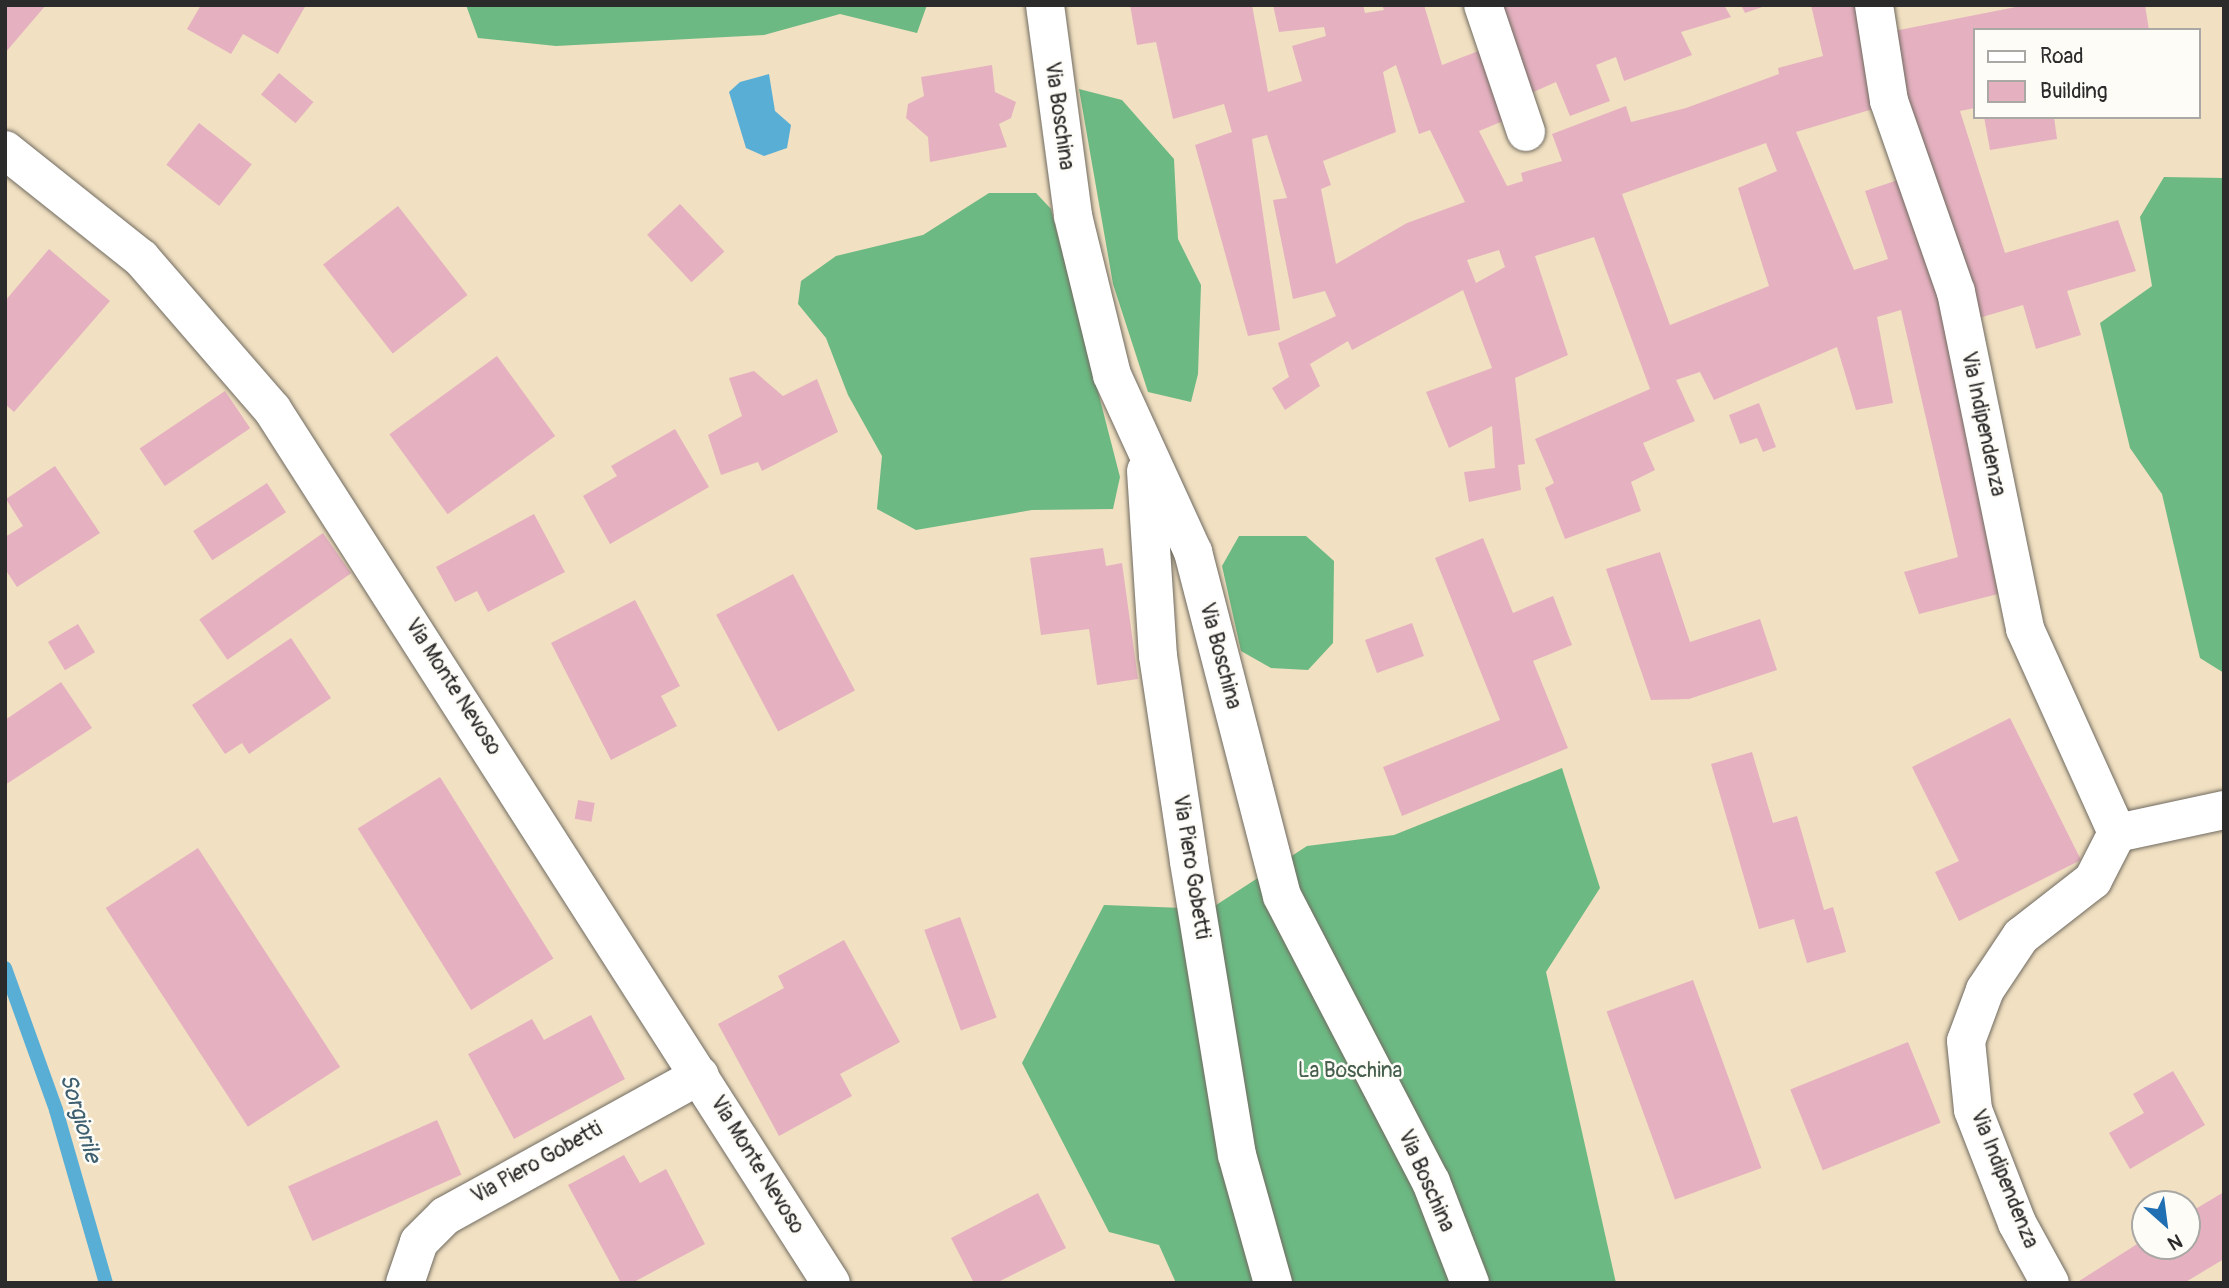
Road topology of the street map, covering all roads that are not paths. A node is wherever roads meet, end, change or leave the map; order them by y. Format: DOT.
graph roads {
  1 [pos="1045,5"];
  2 [pos="1483,5"];
  3 [pos="1874,5"];
  4 [pos="1526,132"];
  5 [pos="5,149"];
  6 [pos="1144,445"];
  7 [pos="2224,810"];
  8 [pos="2117,833"];
  9 [pos="700,1074"];
  10 [pos="405,1283"];
  11 [pos="831,1283"];
  12 [pos="1273,1283"];
  13 [pos="1469,1283"];
  14 [pos="2050,1283"];
  1 -- 6 [label="street, Via Boschina"];
  2 -- 4 [label="street"];
  3 -- 8 [label="street, Via Indipendenza"];
  5 -- 9 [label="street, Via Monte Nevoso"];
  6 -- 12 [label="street, Via Piero Gobetti"];
  6 -- 13 [label="street, Via Boschina"];
  7 -- 8 [label="street"];
  8 -- 14 [label="street, Via Indipendenza"];
  9 -- 10 [label="street, Via Piero Gobetti"];
  9 -- 11 [label="street, Via Monte Nevoso"];
}
